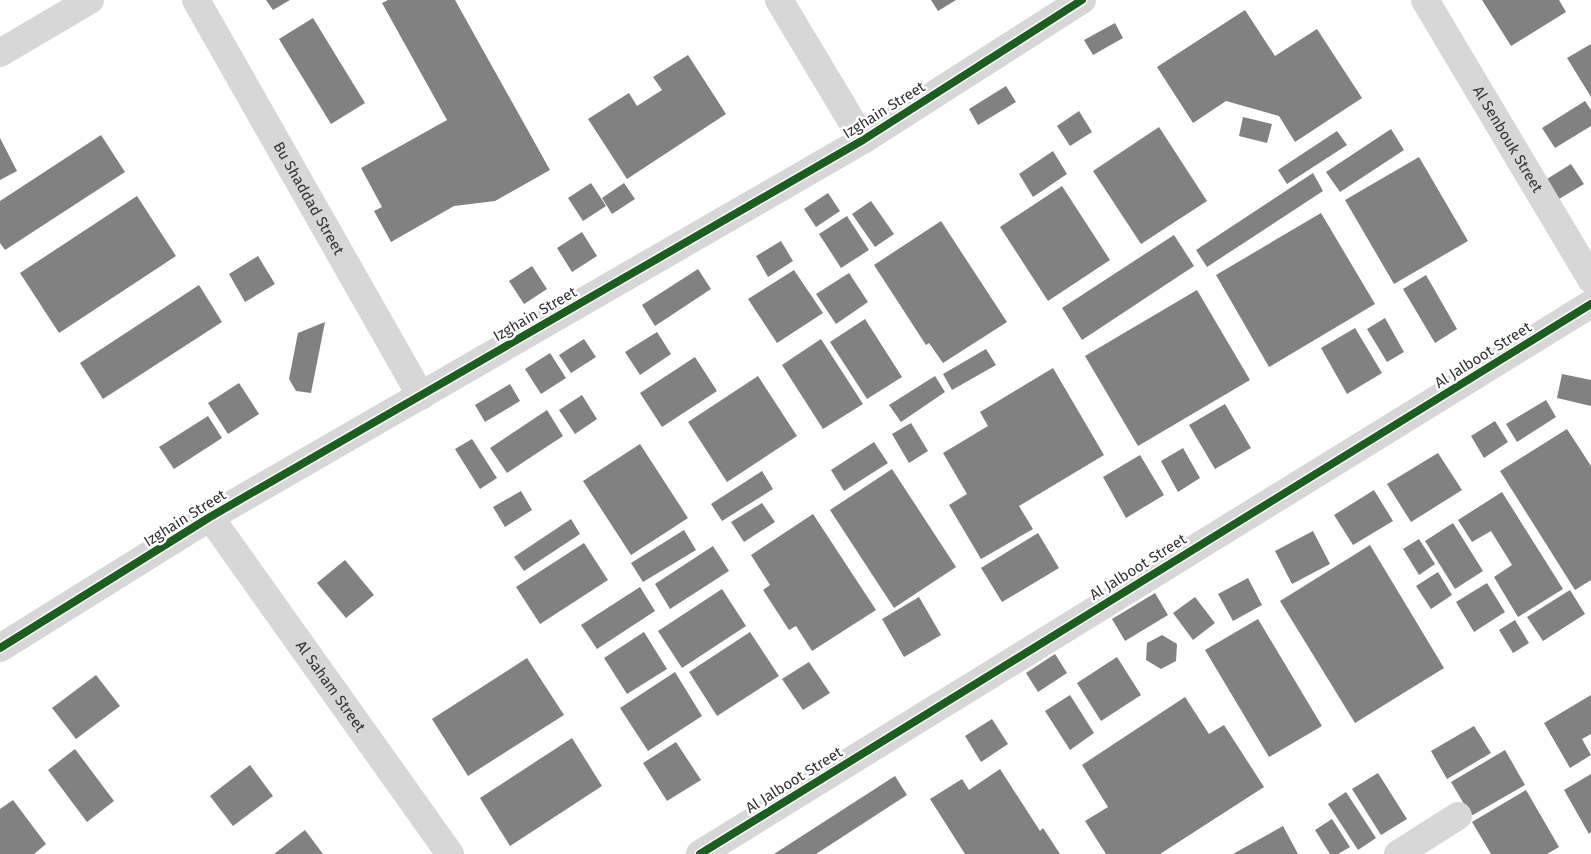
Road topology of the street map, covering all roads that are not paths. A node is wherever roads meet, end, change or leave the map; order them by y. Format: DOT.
graph roads {
  1 [pos="90,0"];
  2 [pos="196,0"];
  3 [pos="780,0"];
  4 [pos="1082,0"];
  5 [pos="1425,0"];
  6 [pos="0,53"];
  7 [pos="863,140"];
  8 [pos="1591,279"];
  9 [pos="1591,304"];
  10 [pos="420,396"];
  11 [pos="210,517"];
  12 [pos="0,648"];
  13 [pos="1458,816"];
  14 [pos="450,854"];
  15 [pos="700,854"];
  16 [pos="1398,854"];
  1 -- 6 [label="street"];
  2 -- 10 [label="street, Bu Shaddad Street"];
  3 -- 7 [label="street"];
  4 -- 7 [label="street, Izghain Street"];
  5 -- 8 [label="street, Al Senbouk Street"];
  7 -- 10 [label="street, Izghain Street"];
  9 -- 15 [label="street, Al Jalboot Street"];
  10 -- 11 [label="street, Izghain Street"];
  11 -- 12 [label="street, Izghain Street"];
  11 -- 14 [label="street, Al Saham Street"];
  13 -- 16 [label="street"];
}
